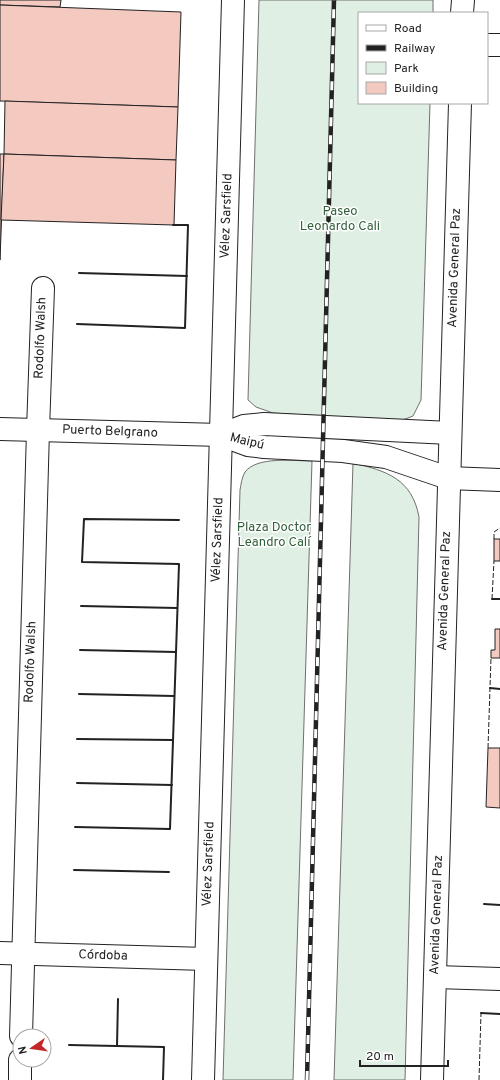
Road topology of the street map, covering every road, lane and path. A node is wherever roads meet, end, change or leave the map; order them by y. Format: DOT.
graph roads {
  1 [pos="233,0"];
  2 [pos="463,0"];
  3 [pos="462,12"];
  4 [pos="488,44"];
  5 [pos="500,45"];
  6 [pos="460,104"];
  7 [pos="43,288"];
  8 [pos="0,429"];
  9 [pos="38,430"];
  10 [pos="450,433"];
  11 [pos="221,435"];
  12 [pos="448,478"];
  13 [pos="500,480"];
  14 [pos="0,953"];
  15 [pos="23,954"];
  16 [pos="206,959"];
  17 [pos="435,977"];
  18 [pos="500,979"];
  19 [pos="21,1028"];
  20 [pos="20,1068"];
  21 [pos="20,1080"];
  22 [pos="203,1080"];
  23 [pos="432,1080"];
  1 -- 11 [label="street, Vélez Sarsfield"];
  2 -- 3 [label="street"];
  4 -- 5 [label="street"];
  6 -- 10 [label="street, Avenida General Paz"];
  7 -- 9 [label="street, Rodolfo Walsh"];
  8 -- 9 [label="street, Puerto Belgrano"];
  9 -- 11 [label="street, Puerto Belgrano"];
  9 -- 15 [label="street, Rodolfo Walsh"];
  10 -- 11 [label="street, Maipú"];
  10 -- 12 [label="street, Avenida General Paz"];
  11 -- 12 [label="street, Maipú"];
  11 -- 16 [label="street, Vélez Sarsfield"];
  12 -- 13 [label="street, Maipú"];
  12 -- 17 [label="street, Avenida General Paz"];
  14 -- 15 [label="street, Córdoba"];
  15 -- 16 [label="street, Córdoba"];
  15 -- 19 [label="street, Rodolfo Walsh"];
  16 -- 22 [label="street, Vélez Sarsfield"];
  17 -- 18 [label="street"];
  17 -- 23 [label="street, Avenida General Paz"];
  20 -- 21 [label="street"];
}
